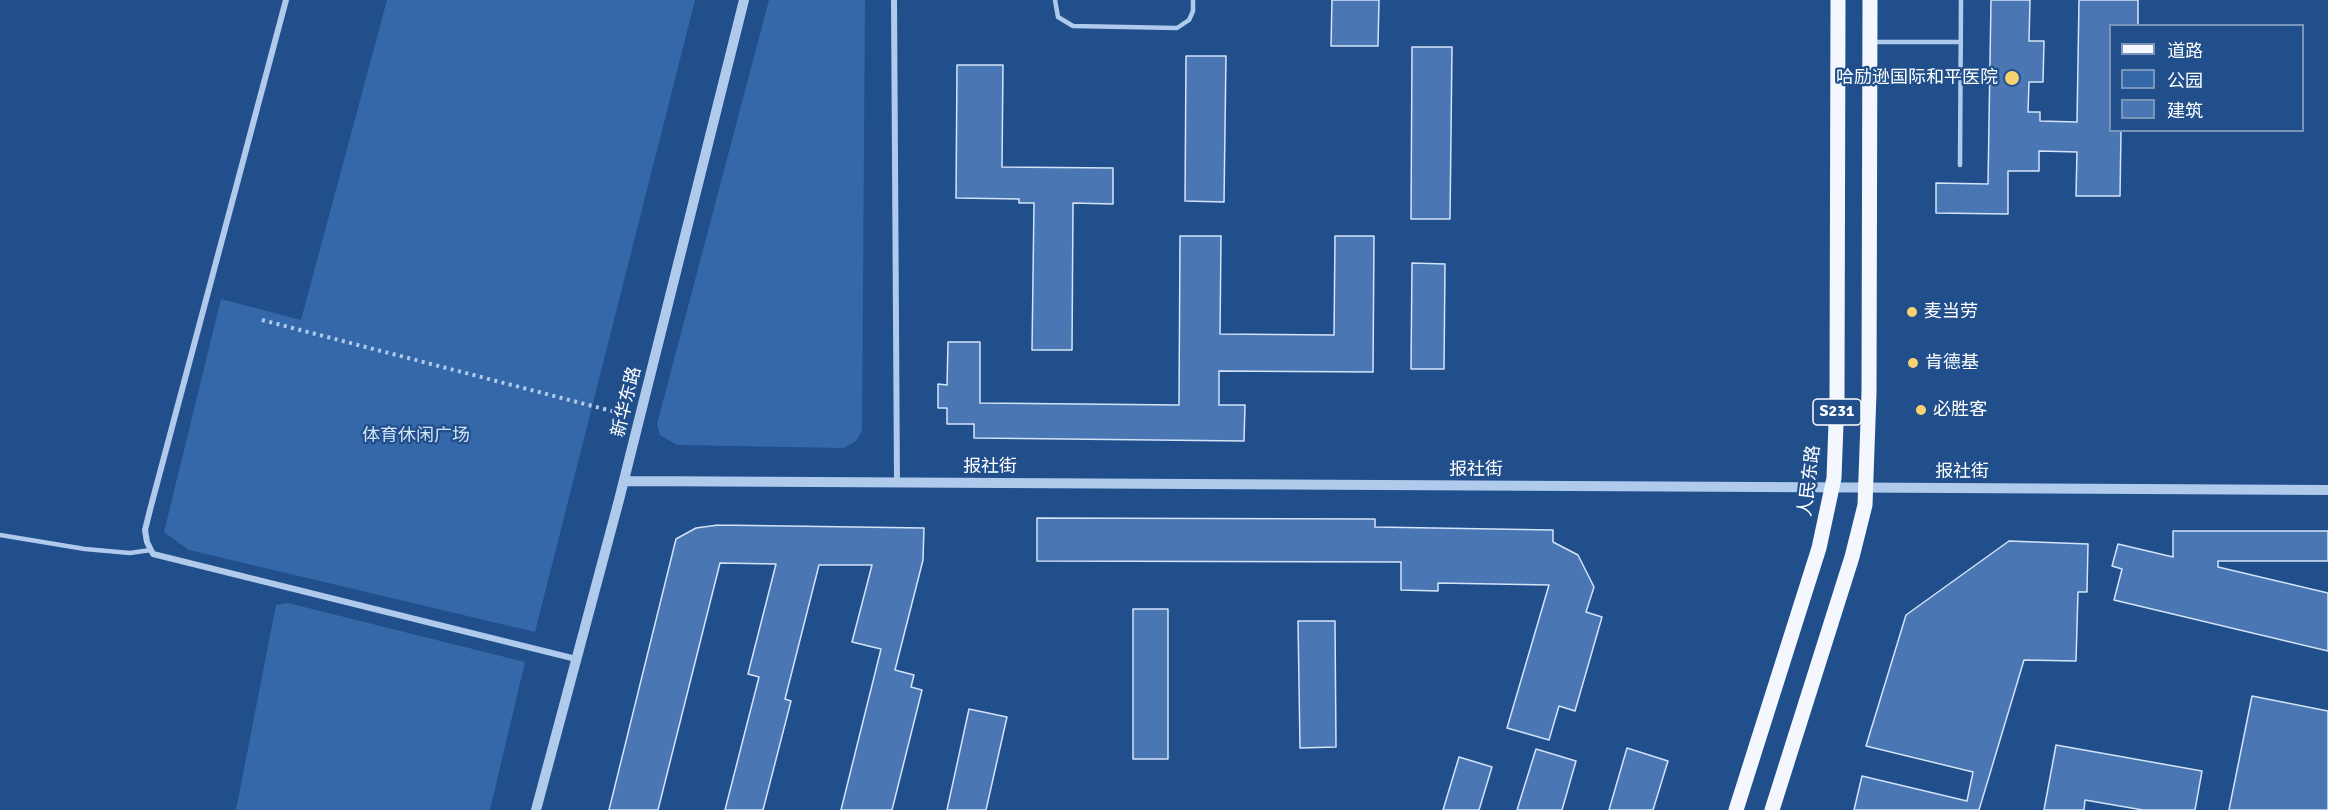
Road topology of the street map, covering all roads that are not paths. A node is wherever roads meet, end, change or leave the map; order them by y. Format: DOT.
graph roads {
  1 [pos="286,0"];
  2 [pos="744,0"];
  3 [pos="894,0"];
  4 [pos="1055,0"];
  5 [pos="1193,0"];
  6 [pos="1838,0"];
  7 [pos="1870,0"];
  8 [pos="1961,0"];
  9 [pos="1870,42"];
  10 [pos="1961,42"];
  11 [pos="1960,165"];
  12 [pos="624,481"];
  13 [pos="897,483"];
  14 [pos="1833,488"];
  15 [pos="1866,488"];
  16 [pos="2328,490"];
  17 [pos="0,535"];
  18 [pos="151,550"];
  19 [pos="576,659"];
  20 [pos="536,810"];
  21 [pos="1736,810"];
  22 [pos="1772,810"];
  1 -- 18 [label="street"];
  2 -- 12 [label="street, 新华东路"];
  3 -- 13 [label="street"];
  4 -- 5 [label="lane"];
  6 -- 14 [label="main road, 人民东路 / S231"];
  7 -- 9 [label="main road, S231"];
  8 -- 10 [label="lane"];
  9 -- 10 [label="lane"];
  9 -- 15 [label="main road, S231"];
  10 -- 11 [label="lane"];
  12 -- 13 [label="street, 报社街"];
  12 -- 19 [label="street, 新华东路"];
  13 -- 14 [label="street, 报社街"];
  14 -- 15 [label="street, 报社街"];
  14 -- 21 [label="main road, 人民东路 / S231"];
  15 -- 16 [label="street, 报社街"];
  15 -- 22 [label="main road, S231"];
  17 -- 18 [label="lane"];
  18 -- 19 [label="street"];
  19 -- 20 [label="street, 新华东路"];
}
